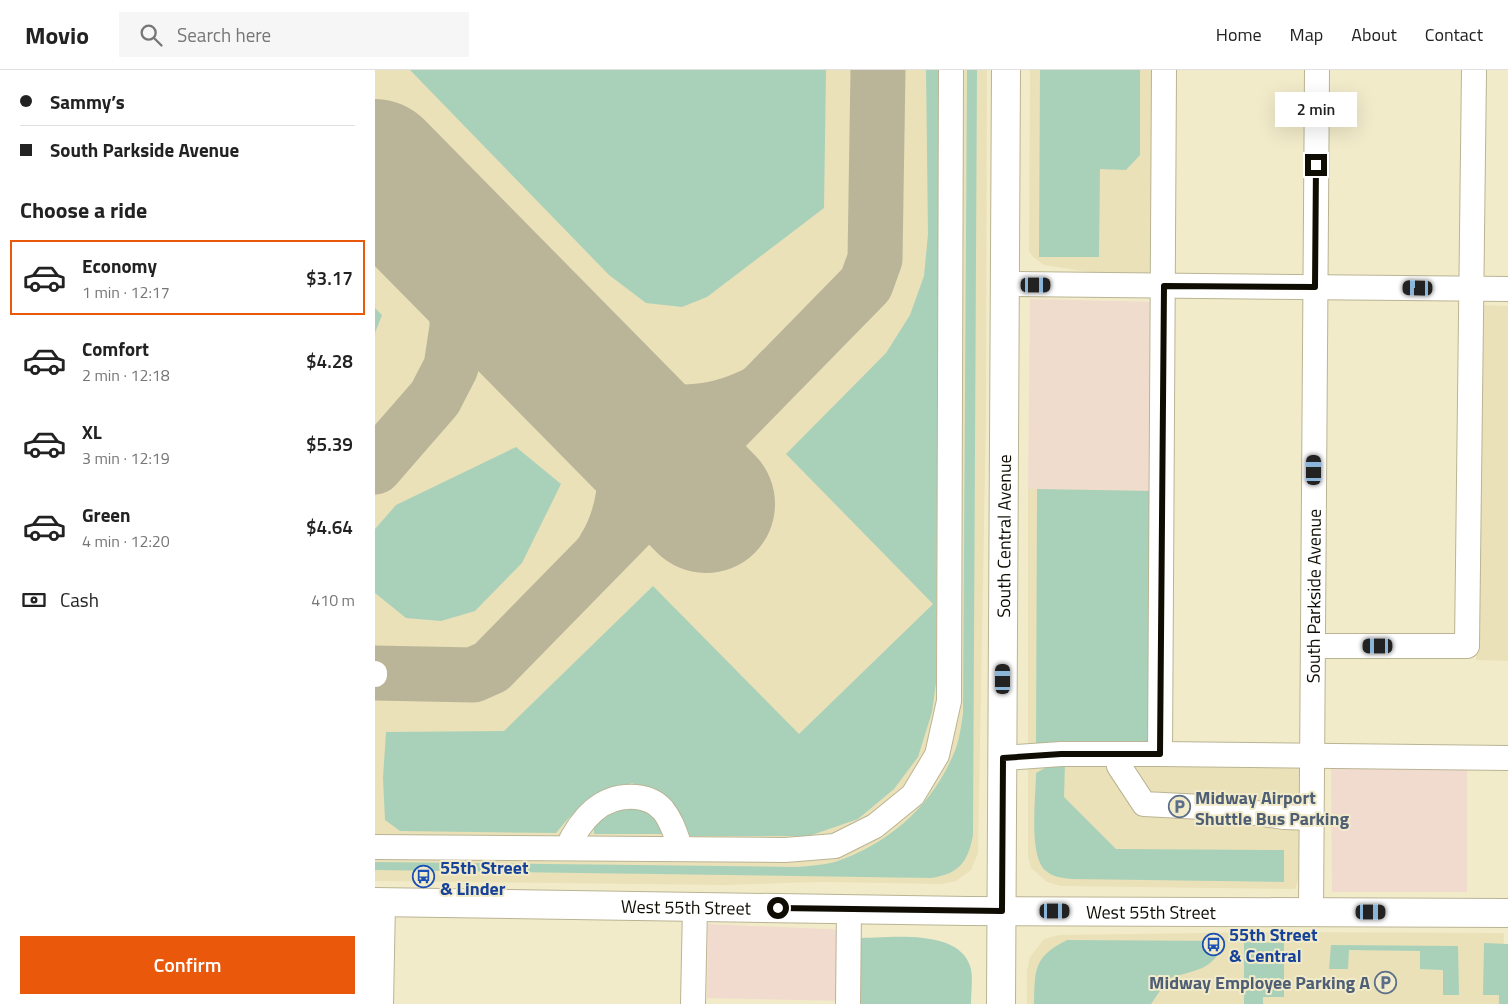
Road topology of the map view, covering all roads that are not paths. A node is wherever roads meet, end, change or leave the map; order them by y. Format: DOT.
graph roads {
  1 [pos="951,70"];
  2 [pos="1006,70"];
  3 [pos="1164,70"];
  4 [pos="1317,70"];
  5 [pos="1474,70"];
  6 [pos="1005,284"];
  7 [pos="1164,286"];
  8 [pos="1315,287"];
  9 [pos="1473,289"];
  10 [pos="1508,290"];
  11 [pos="1313,646"];
  12 [pos="1117,754"];
  13 [pos="1160,754"];
  14 [pos="1312,756"];
  15 [pos="1003,758"];
  16 [pos="1508,758"];
  17 [pos="1312,818"];
  18 [pos="375,846"];
  19 [pos="567,848"];
  20 [pos="681,849"];
  21 [pos="379,902"];
  22 [pos="695,907"];
  23 [pos="849,909"];
  24 [pos="1002,911"];
  25 [pos="1311,912"];
  26 [pos="1508,913"];
  27 [pos="378,966"];
  28 [pos="381,1004"];
  29 [pos="693,1004"];
  30 [pos="848,1004"];
  31 [pos="1001,1004"];
  1 -- 20 [label="street"];
  2 -- 6 [label="main road, South Central Avenue"];
  3 -- 7 [label="street"];
  4 -- 8 [label="street, South Parkside Avenue"];
  5 -- 9 [label="street"];
  6 -- 7 [label="street"];
  6 -- 15 [label="main road, South Central Avenue"];
  7 -- 8 [label="street"];
  7 -- 13 [label="street"];
  8 -- 9 [label="street"];
  8 -- 11 [label="street, South Parkside Avenue"];
  9 -- 10 [label="street"];
  9 -- 11 [label="street"];
  11 -- 14 [label="street, South Parkside Avenue"];
  12 -- 13 [label="street"];
  12 -- 15 [label="street"];
  12 -- 17 [label="street"];
  13 -- 14 [label="street"];
  14 -- 16 [label="street"];
  14 -- 17 [label="street, South Parkside Avenue"];
  15 -- 24 [label="main road, South Central Avenue"];
  17 -- 25 [label="street, South Parkside Avenue"];
  18 -- 19 [label="street"];
  19 -- 20 [label="street"];
  19 -- 20 [label="street"];
  21 -- 22 [label="main road, West 55th Street"];
  21 -- 27 [label="street"];
  22 -- 23 [label="main road, West 55th Street"];
  22 -- 29 [label="street"];
  23 -- 24 [label="main road, West 55th Street"];
  23 -- 30 [label="street"];
  24 -- 25 [label="main road, West 55th Street"];
  24 -- 31 [label="main road, South Central Avenue"];
  25 -- 26 [label="main road, West 55th Street"];
  27 -- 28 [label="street"];
}
